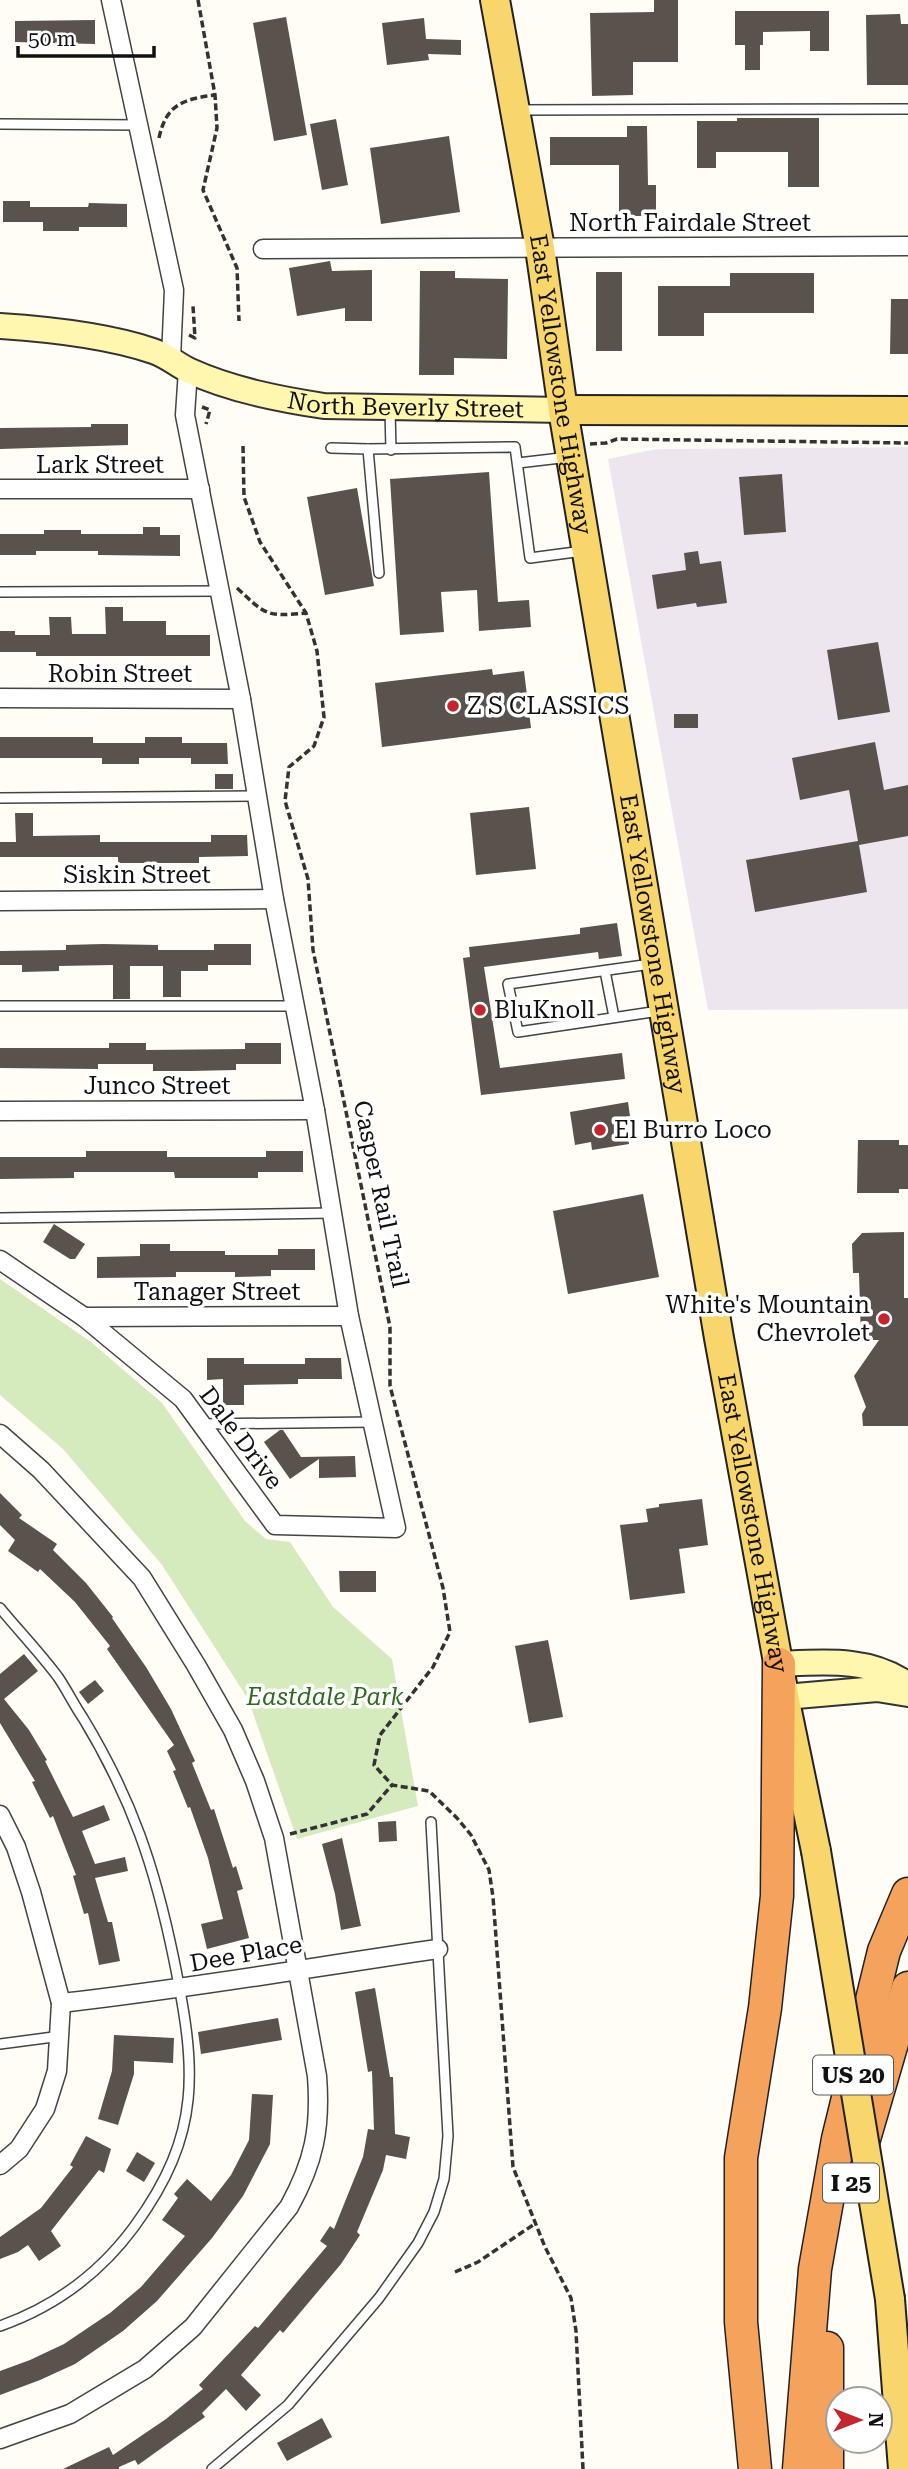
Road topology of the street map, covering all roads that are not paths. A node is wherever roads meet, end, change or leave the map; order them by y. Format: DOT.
graph roads {
  1 [pos="111,0"];
  2 [pos="495,0"];
  3 [pos="908,109"];
  4 [pos="513,110"];
  5 [pos="0,124"];
  6 [pos="139,125"];
  7 [pos="908,246"];
  8 [pos="540,248"];
  9 [pos="263,249"];
  10 [pos="0,326"];
  11 [pos="179,364"];
  12 [pos="390,407"];
  13 [pos="564,410"];
  14 [pos="908,411"];
  15 [pos="331,448"];
  16 [pos="368,449"];
  17 [pos="391,450"];
  18 [pos="571,451"];
  19 [pos="519,463"];
  20 [pos="0,489"];
  21 [pos="200,489"];
  22 [pos="588,550"];
  23 [pos="379,573"];
  24 [pos="228,589"];
  25 [pos="0,592"];
  26 [pos="0,698"];
  27 [pos="241,698"];
  28 [pos="257,796"];
  29 [pos="0,798"];
  30 [pos="274,899"];
  31 [pos="0,901"];
  32 [pos="657,963"];
  33 [pos="605,971"];
  34 [pos="0,1006"];
  35 [pos="295,1006"];
  36 [pos="664,1010"];
  37 [pos="614,1017"];
  38 [pos="315,1110"];
  39 [pos="0,1111"];
  40 [pos="332,1213"];
  41 [pos="0,1218"];
  42 [pos="0,1260"];
  43 [pos="349,1316"];
  44 [pos="84,1317"];
  45 [pos="373,1422"];
  46 [pos="201,1424"];
  47 [pos="0,1434"];
  48 [pos="0,1608"];
  49 [pos="779,1664"];
  50 [pos="908,1685"];
  51 [pos="908,1694"];
  52 [pos="785,1698"];
  53 [pos="0,1815"];
  54 [pos="432,1822"];
  55 [pos="908,1894"];
  56 [pos="438,1949"];
  57 [pos="298,1969"];
  58 [pos="908,1988"];
  59 [pos="180,1990"];
  60 [pos="61,2003"];
  61 [pos="61,2036"];
  62 [pos="0,2044"];
  63 [pos="0,2165"];
  64 [pos="0,2326"];
  65 [pos="0,2439"];
  66 [pos="908,2456"];
  67 [pos="212,2469"];
  68 [pos="755,2469"];
  69 [pos="799,2469"];
  70 [pos="827,2469"];
  71 [pos="904,2469"];
  1 -- 6 [label="street"];
  2 -- 4 [label="main road, East Yellowstone Highway"];
  3 -- 4 [label="lane"];
  4 -- 8 [label="main road, East Yellowstone Highway"];
  5 -- 6 [label="lane"];
  6 -- 11 [label="street"];
  7 -- 8 [label="street, North Fairdale Street"];
  8 -- 9 [label="street, North Fairdale Street"];
  8 -- 13 [label="main road, East Yellowstone Highway"];
  10 -- 11 [label="main road, North Beverly Street"];
  11 -- 12 [label="main road, North Beverly Street"];
  11 -- 21 [label="street"];
  12 -- 13 [label="main road, North Beverly Street"];
  12 -- 17 [label="lane"];
  13 -- 14 [label="main road, North Beverly Street"];
  13 -- 18 [label="main road, East Yellowstone Highway"];
  15 -- 16 [label="lane"];
  16 -- 17 [label="lane"];
  16 -- 23 [label="lane"];
  17 -- 19 [label="lane"];
  18 -- 19 [label="lane"];
  18 -- 22 [label="main road, East Yellowstone Highway"];
  19 -- 22 [label="lane"];
  20 -- 21 [label="street, Lark Street"];
  21 -- 24 [label="street"];
  22 -- 32 [label="main road, East Yellowstone Highway"];
  24 -- 25 [label="lane"];
  24 -- 27 [label="street"];
  26 -- 27 [label="street, Robin Street"];
  27 -- 28 [label="street"];
  28 -- 29 [label="lane"];
  28 -- 30 [label="street"];
  30 -- 31 [label="street, Siskin Street"];
  30 -- 35 [label="street"];
  32 -- 33 [label="lane"];
  32 -- 36 [label="main road, East Yellowstone Highway"];
  33 -- 37 [label="lane"];
  33 -- 37 [label="lane"];
  34 -- 35 [label="lane"];
  35 -- 38 [label="street"];
  36 -- 37 [label="lane"];
  36 -- 49 [label="main road, East Yellowstone Highway"];
  38 -- 39 [label="street, Junco Street"];
  38 -- 40 [label="street"];
  40 -- 41 [label="lane"];
  40 -- 43 [label="street"];
  42 -- 44 [label="street, Dale Drive"];
  43 -- 44 [label="street, Tanager Street"];
  43 -- 45 [label="street"];
  44 -- 46 [label="street, Dale Drive"];
  45 -- 46 [label="lane"];
  45 -- 46 [label="street, Dale Drive"];
  47 -- 57 [label="street"];
  48 -- 59 [label="lane"];
  49 -- 50 [label="main road"];
  49 -- 52 [label="main road, East Yellowstone Highway / US 20"];
  49 -- 68 [label="highway"];
  51 -- 52 [label="main road"];
  52 -- 71 [label="main road, East Yellowstone Highway / US 20, bridge"];
  53 -- 60 [label="street"];
  54 -- 56 [label="lane"];
  55 -- 69 [label="highway, I 25"];
  56 -- 57 [label="street, Dee Place"];
  56 -- 67 [label="lane"];
  57 -- 59 [label="street, Dee Place"];
  57 -- 65 [label="street"];
  58 -- 70 [label="highway, I 25"];
  59 -- 60 [label="street, Dee Place"];
  59 -- 64 [label="lane"];
  60 -- 61 [label="street"];
  61 -- 62 [label="lane"];
  61 -- 63 [label="street"];
  66 -- 71 [label="main road, US 20"];
}
